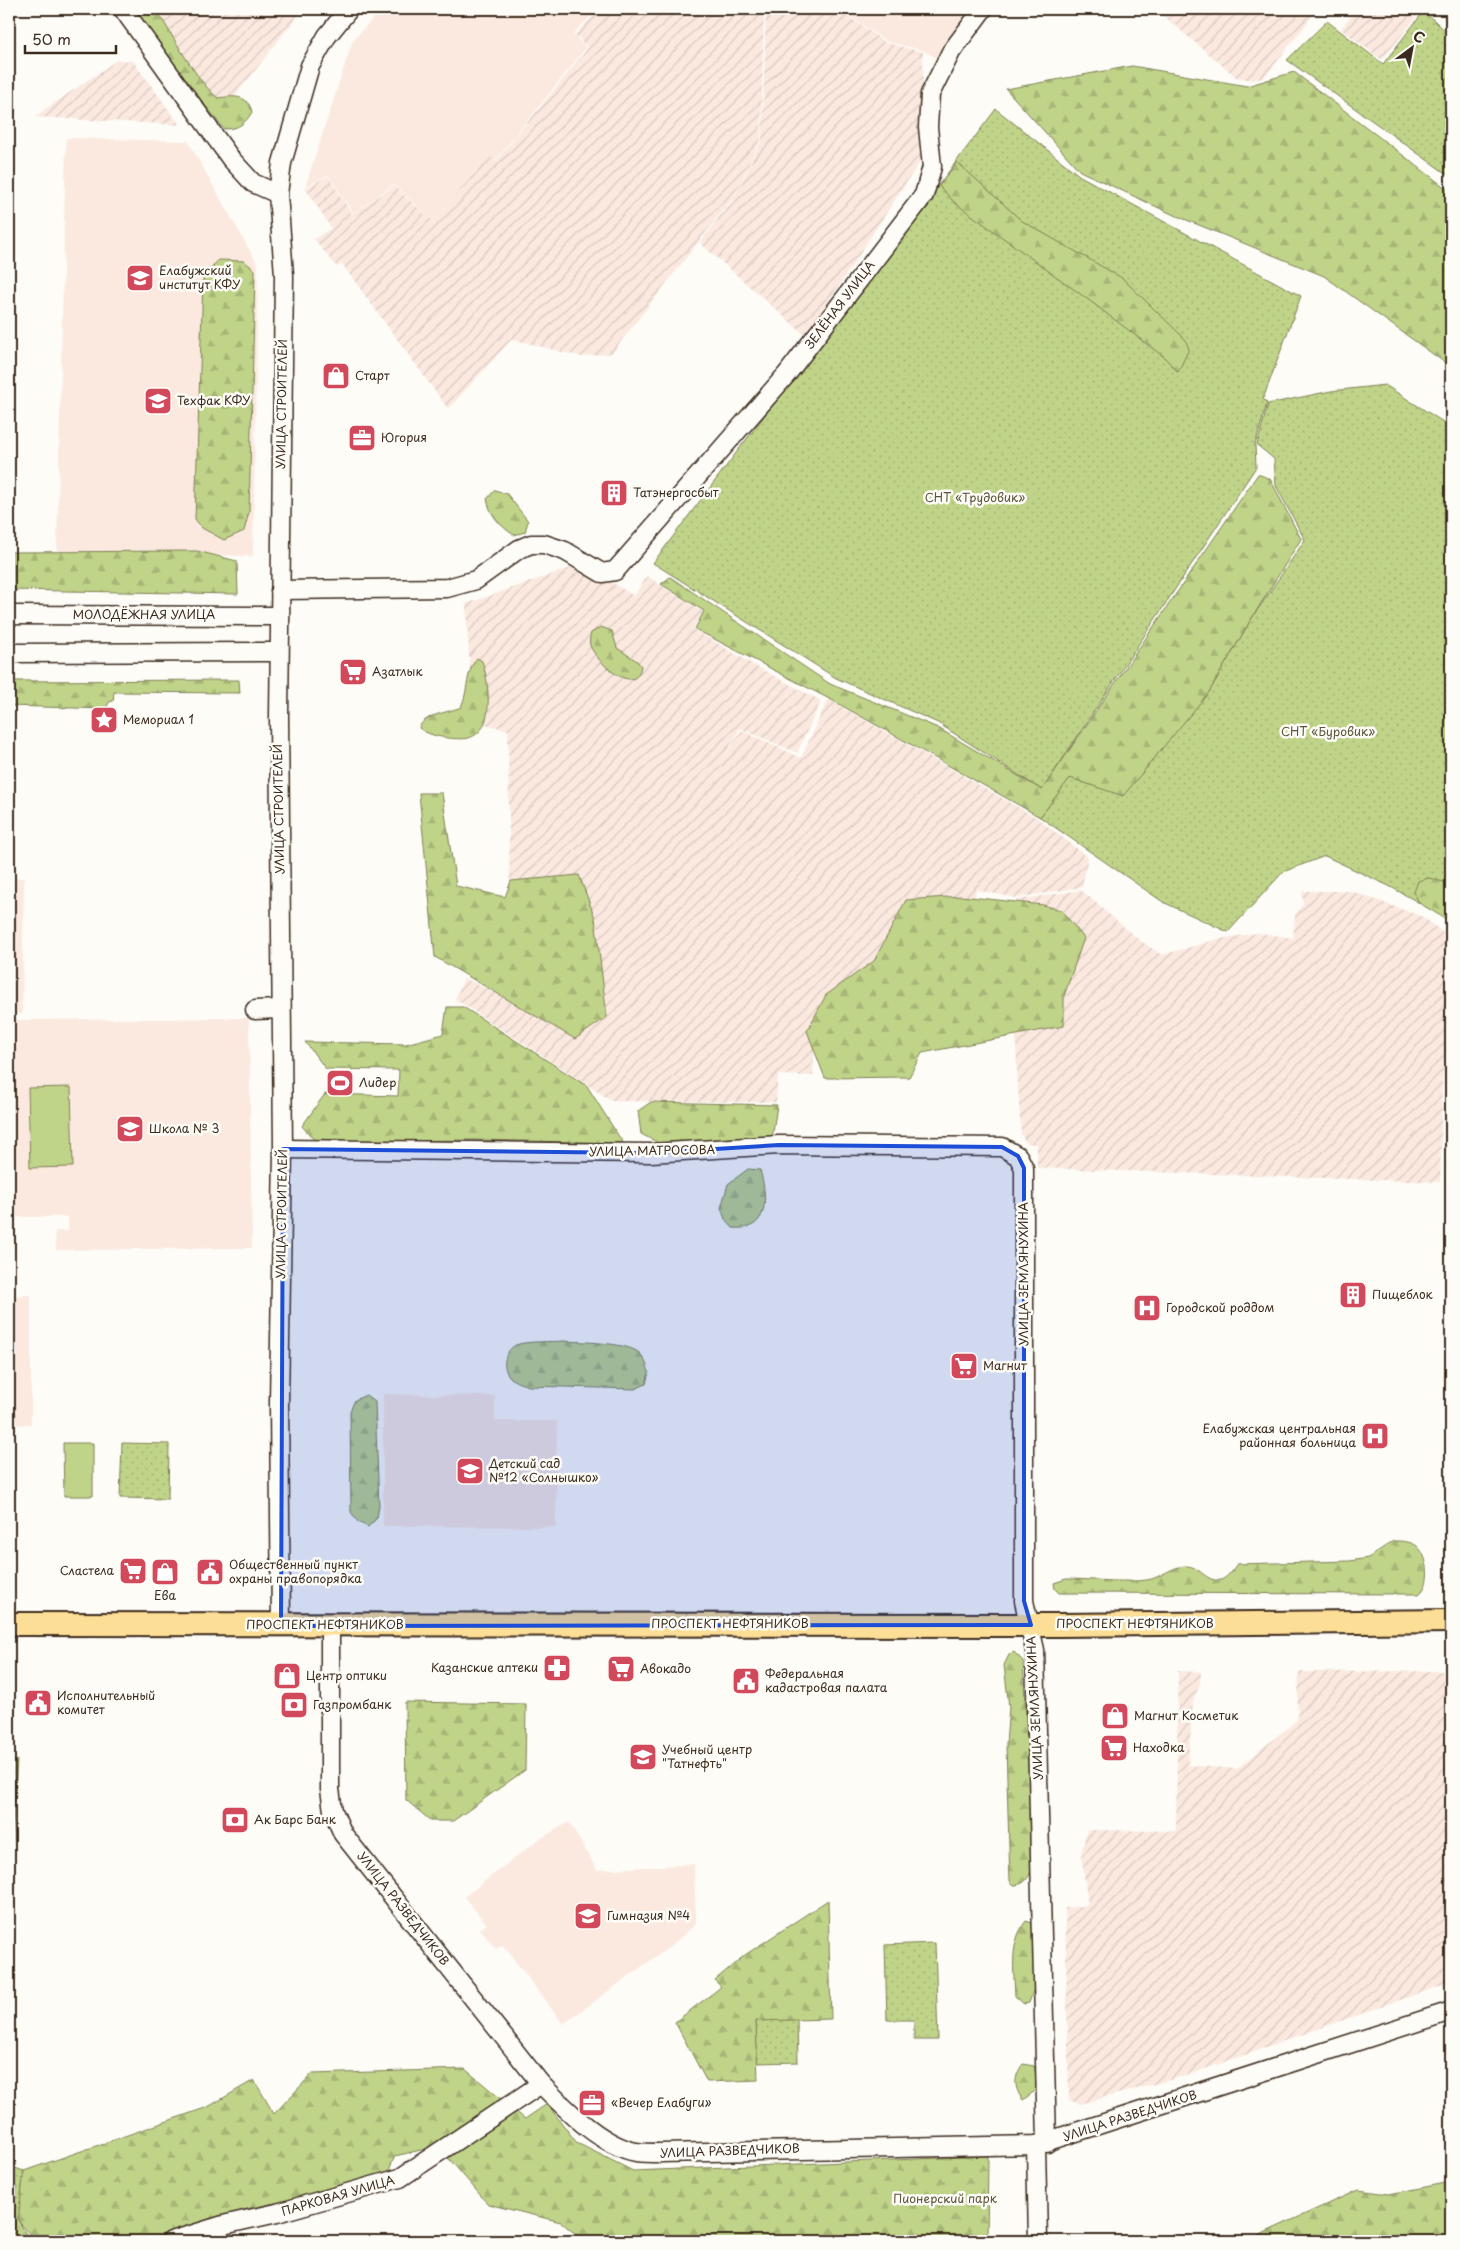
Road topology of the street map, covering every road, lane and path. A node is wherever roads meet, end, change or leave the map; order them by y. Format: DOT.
graph roads {
  1 [pos="123,9"];
  2 [pos="349,9"];
  3 [pos="983,9"];
  4 [pos="278,194"];
  5 [pos="280,590"];
  6 [pos="9,615"];
  7 [pos="279,616"];
  8 [pos="279,652"];
  9 [pos="9,653"];
  10 [pos="281,1009"];
  11 [pos="255,1010"];
  12 [pos="283,1149"];
  13 [pos="1018,1156"];
  14 [pos="1451,1621"];
  15 [pos="9,1624"];
  16 [pos="330,1624"];
  17 [pos="1031,1625"];
  18 [pos="281,1626"];
  19 [pos="1451,2011"];
  20 [pos="540,2084"];
  21 [pos="1042,2144"];
  22 [pos="171,2241"];
  23 [pos="1038,2241"];
  1 -- 4 [label="street"];
  2 -- 4 [label="street, УЛИЦА СТРОИТЕЛЕЙ"];
  3 -- 5 [label="street, ЗЕЛЁНАЯ УЛИЦА"];
  4 -- 5 [label="street, УЛИЦА СТРОИТЕЛЕЙ"];
  5 -- 7 [label="street, УЛИЦА СТРОИТЕЛЕЙ"];
  6 -- 7 [label="street, МОЛОДЁЖНАЯ УЛИЦА"];
  7 -- 8 [label="street, УЛИЦА СТРОИТЕЛЕЙ"];
  8 -- 9 [label="street"];
  8 -- 10 [label="street, УЛИЦА СТРОИТЕЛЕЙ"];
  10 -- 11 [label="street"];
  10 -- 12 [label="street, УЛИЦА СТРОИТЕЛЕЙ"];
  12 -- 13 [label="street, УЛИЦА МАТРОСОВА"];
  12 -- 18 [label="street, УЛИЦА СТРОИТЕЛЕЙ"];
  13 -- 17 [label="street, УЛИЦА ЗЕМЛЯНУХИНА"];
  14 -- 17 [label="main road, ПРОСПЕКТ НЕФТЯНИКОВ"];
  15 -- 18 [label="main road, ПРОСПЕКТ НЕФТЯНИКОВ"];
  16 -- 17 [label="main road, ПРОСПЕКТ НЕФТЯНИКОВ"];
  16 -- 18 [label="main road, ПРОСПЕКТ НЕФТЯНИКОВ"];
  16 -- 20 [label="street, УЛИЦА РАЗВЕДЧИКОВ"];
  17 -- 21 [label="street, УЛИЦА ЗЕМЛЯНУХИНА"];
  19 -- 21 [label="street, УЛИЦА РАЗВЕДЧИКОВ"];
  20 -- 21 [label="street, УЛИЦА РАЗВЕДЧИКОВ"];
  20 -- 22 [label="street, ПАРКОВАЯ УЛИЦА"];
  21 -- 23 [label="street, УЛИЦА ЗЕМЛЯНУХИНА"];
}
